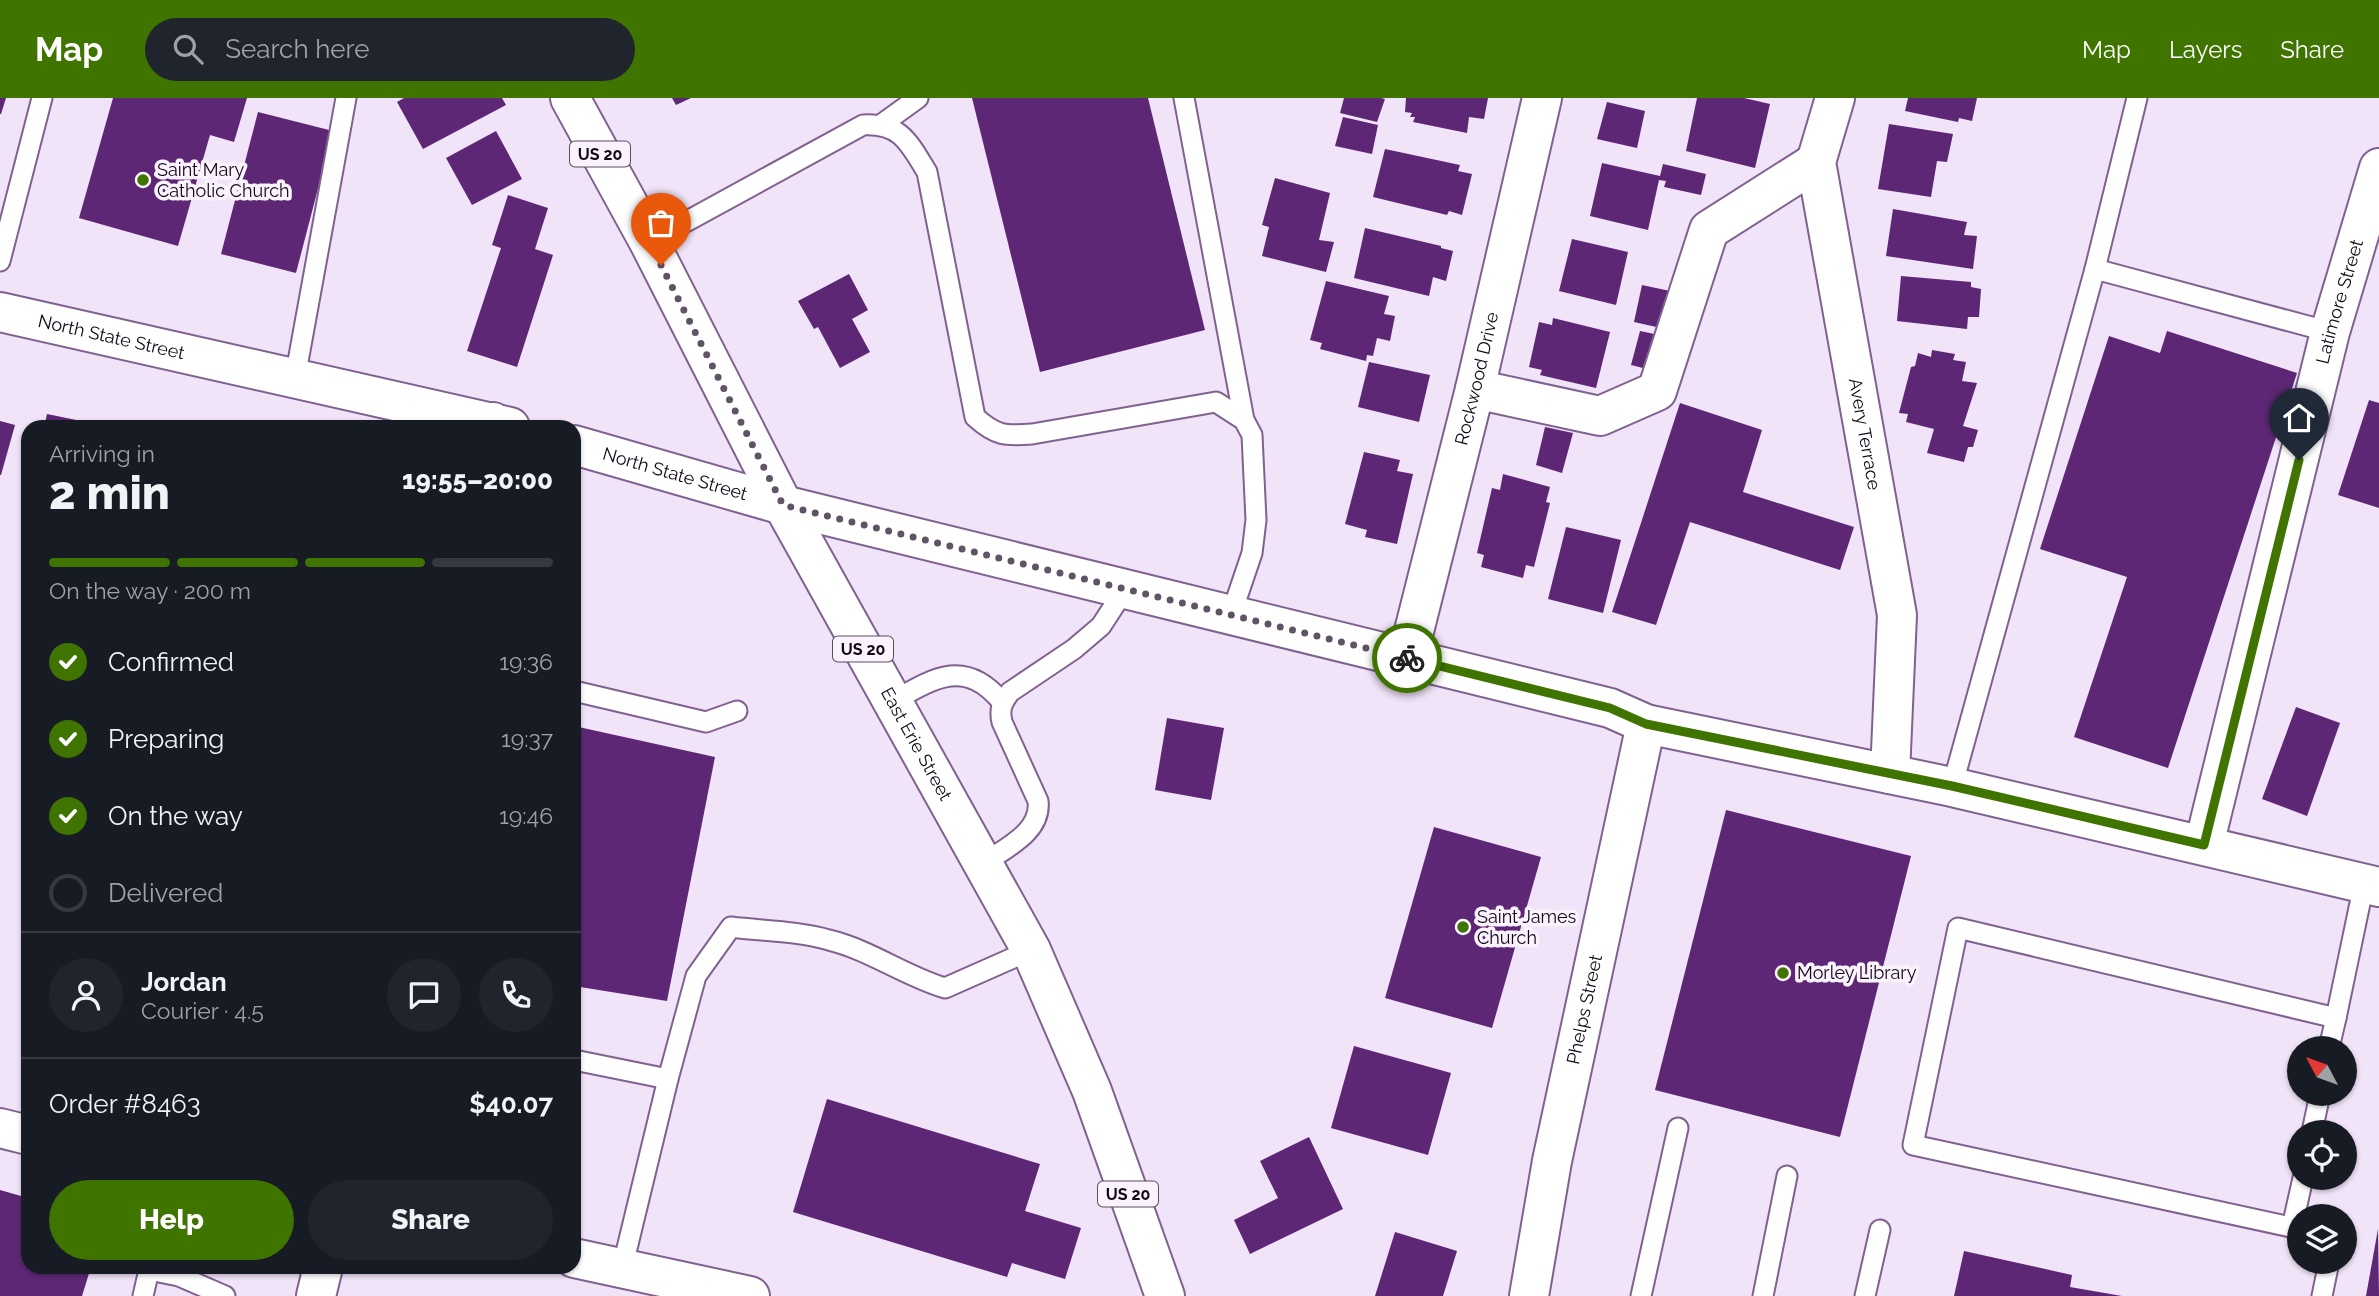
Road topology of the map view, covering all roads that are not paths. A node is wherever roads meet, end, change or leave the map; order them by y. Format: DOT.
graph roads {
  1 [pos="42,98"];
  2 [pos="346,98"];
  3 [pos="570,98"];
  4 [pos="918,98"];
  5 [pos="1184,98"];
  6 [pos="1542,98"];
  7 [pos="1835,98"];
  8 [pos="2137,98"];
  9 [pos="882,124"];
  10 [pos="1816,162"];
  11 [pos="2379,168"];
  12 [pos="649,242"];
  13 [pos="0,261"];
  14 [pos="2095,269"];
  15 [pos="0,312"];
  16 [pos="2330,331"];
  17 [pos="295,378"];
  18 [pos="1475,389"];
  19 [pos="476,420"];
  20 [pos="1244,420"];
  21 [pos="581,447"];
  22 [pos="783,505"];
  23 [pos="1125,589"];
  24 [pos="1231,615"];
  25 [pos="1408,659"];
  26 [pos="581,693"];
  27 [pos="892,702"];
  28 [pos="1002,702"];
  29 [pos="737,711"];
  30 [pos="1646,724"];
  31 [pos="1890,774"];
  32 [pos="1952,786"];
  33 [pos="2204,845"];
  34 [pos="983,864"];
  35 [pos="2371,885"];
  36 [pos="1031,950"];
  37 [pos="2336,1018"];
  38 [pos="2332,1036"];
  39 [pos="581,1061"];
  40 [pos="668,1079"];
  41 [pos="0,1128"];
  42 [pos="1678,1128"];
  43 [pos="21,1133"];
  44 [pos="1787,1176"];
  45 [pos="2287,1226"];
  46 [pos="1880,1230"];
  47 [pos="581,1260"];
  48 [pos="622,1269"];
  49 [pos="148,1274"];
  50 [pos="171,1274"];
  51 [pos="321,1274"];
  52 [pos="2327,1274"];
  53 [pos="143,1296"];
  54 [pos="225,1296"];
  55 [pos="316,1296"];
  56 [pos="750,1296"];
  57 [pos="1165,1296"];
  58 [pos="1529,1296"];
  59 [pos="1641,1296"];
  60 [pos="1763,1296"];
  61 [pos="1865,1296"];
  62 [pos="2322,1296"];
  1 -- 13 [label="lane"];
  2 -- 17 [label="lane"];
  3 -- 12 [label="street, East Erie Street / US 20"];
  4 -- 9 [label="lane"];
  5 -- 20 [label="lane"];
  6 -- 18 [label="street, Rockwood Drive"];
  7 -- 10 [label="street, Avery Terrace"];
  8 -- 14 [label="lane"];
  9 -- 12 [label="lane"];
  9 -- 20 [label="lane"];
  10 -- 18 [label="street"];
  10 -- 31 [label="street, Avery Terrace"];
  11 -- 16 [label="street, Latimore Street"];
  12 -- 22 [label="street, East Erie Street / US 20"];
  14 -- 16 [label="lane"];
  14 -- 32 [label="lane"];
  15 -- 17 [label="street, North State Street"];
  16 -- 33 [label="street, Latimore Street"];
  17 -- 19 [label="street, North State Street"];
  18 -- 25 [label="street, Rockwood Drive"];
  20 -- 24 [label="lane"];
  21 -- 22 [label="street, North State Street"];
  22 -- 23 [label="street, North State Street"];
  22 -- 27 [label="street, East Erie Street / US 20"];
  23 -- 24 [label="street, North State Street"];
  23 -- 28 [label="lane"];
  24 -- 25 [label="street, North State Street"];
  25 -- 30 [label="street, North State Street"];
  26 -- 29 [label="lane"];
  27 -- 28 [label="lane"];
  27 -- 34 [label="street, East Erie Street / US 20"];
  28 -- 34 [label="lane"];
  30 -- 31 [label="street, North State Street"];
  30 -- 58 [label="street, Phelps Street"];
  31 -- 32 [label="street, North State Street"];
  32 -- 33 [label="street, North State Street"];
  33 -- 35 [label="street, North State Street"];
  34 -- 36 [label="street, East Erie Street / US 20"];
  35 -- 37 [label="lane"];
  36 -- 40 [label="lane"];
  36 -- 57 [label="street, East Erie Street / US 20"];
  37 -- 38 [label="lane"];
  37 -- 45 [label="lane"];
  39 -- 40 [label="lane"];
  40 -- 48 [label="lane"];
  41 -- 43 [label="street"];
  42 -- 59 [label="lane"];
  44 -- 60 [label="lane"];
  46 -- 61 [label="lane"];
  47 -- 48 [label="street"];
  48 -- 56 [label="street"];
  49 -- 53 [label="lane"];
  50 -- 54 [label="lane"];
  51 -- 55 [label="street"];
  52 -- 62 [label="lane"];
}
